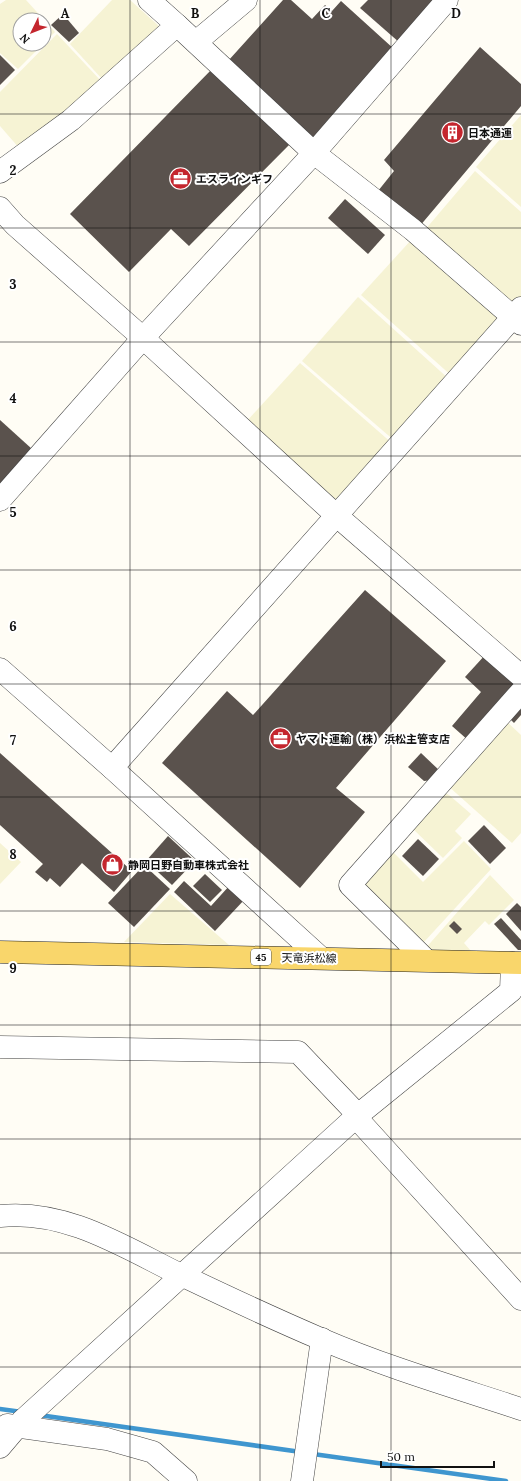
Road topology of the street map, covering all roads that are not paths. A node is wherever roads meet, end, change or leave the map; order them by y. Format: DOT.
graph roads {
  1 [pos="149,0"];
  2 [pos="246,0"];
  3 [pos="447,0"];
  4 [pos="177,25"];
  5 [pos="196,42"];
  6 [pos="314,153"];
  7 [pos="0,172"];
  8 [pos="0,208"];
  9 [pos="518,316"];
  10 [pos="143,338"];
  11 [pos="0,500"];
  12 [pos="337,516"];
  13 [pos="0,669"];
  14 [pos="521,676"];
  15 [pos="521,692"];
  16 [pos="112,768"];
  17 [pos="0,952"];
  18 [pos="321,958"];
  19 [pos="426,960"];
  20 [pos="517,963"];
  21 [pos="516,997"];
  22 [pos="0,1047"];
  23 [pos="358,1115"];
  24 [pos="0,1216"];
  25 [pos="182,1275"];
  26 [pos="521,1299"];
  27 [pos="322,1339"];
  28 [pos="521,1409"];
  29 [pos="13,1424"];
  30 [pos="0,1447"];
  31 [pos="186,1481"];
  32 [pos="302,1481"];
  1 -- 4 [label="street"];
  2 -- 5 [label="street"];
  3 -- 6 [label="street"];
  4 -- 5 [label="street"];
  4 -- 7 [label="street"];
  5 -- 6 [label="street"];
  6 -- 9 [label="street"];
  6 -- 10 [label="street"];
  8 -- 10 [label="street"];
  9 -- 12 [label="street"];
  10 -- 11 [label="street"];
  10 -- 12 [label="street"];
  12 -- 14 [label="street"];
  12 -- 16 [label="street"];
  13 -- 16 [label="street"];
  15 -- 19 [label="street"];
  16 -- 18 [label="street"];
  17 -- 18 [label="main road, 天竜浜松線 / 45"];
  18 -- 19 [label="main road, 天竜浜松線 / 45"];
  19 -- 20 [label="main road, 天竜浜松線 / 45"];
  20 -- 21 [label="street"];
  21 -- 23 [label="street"];
  22 -- 23 [label="street"];
  23 -- 25 [label="street"];
  23 -- 26 [label="street"];
  24 -- 25 [label="street"];
  25 -- 27 [label="street"];
  25 -- 29 [label="street"];
  27 -- 28 [label="street"];
  27 -- 32 [label="street"];
  29 -- 30 [label="street"];
  29 -- 31 [label="street"];
}
